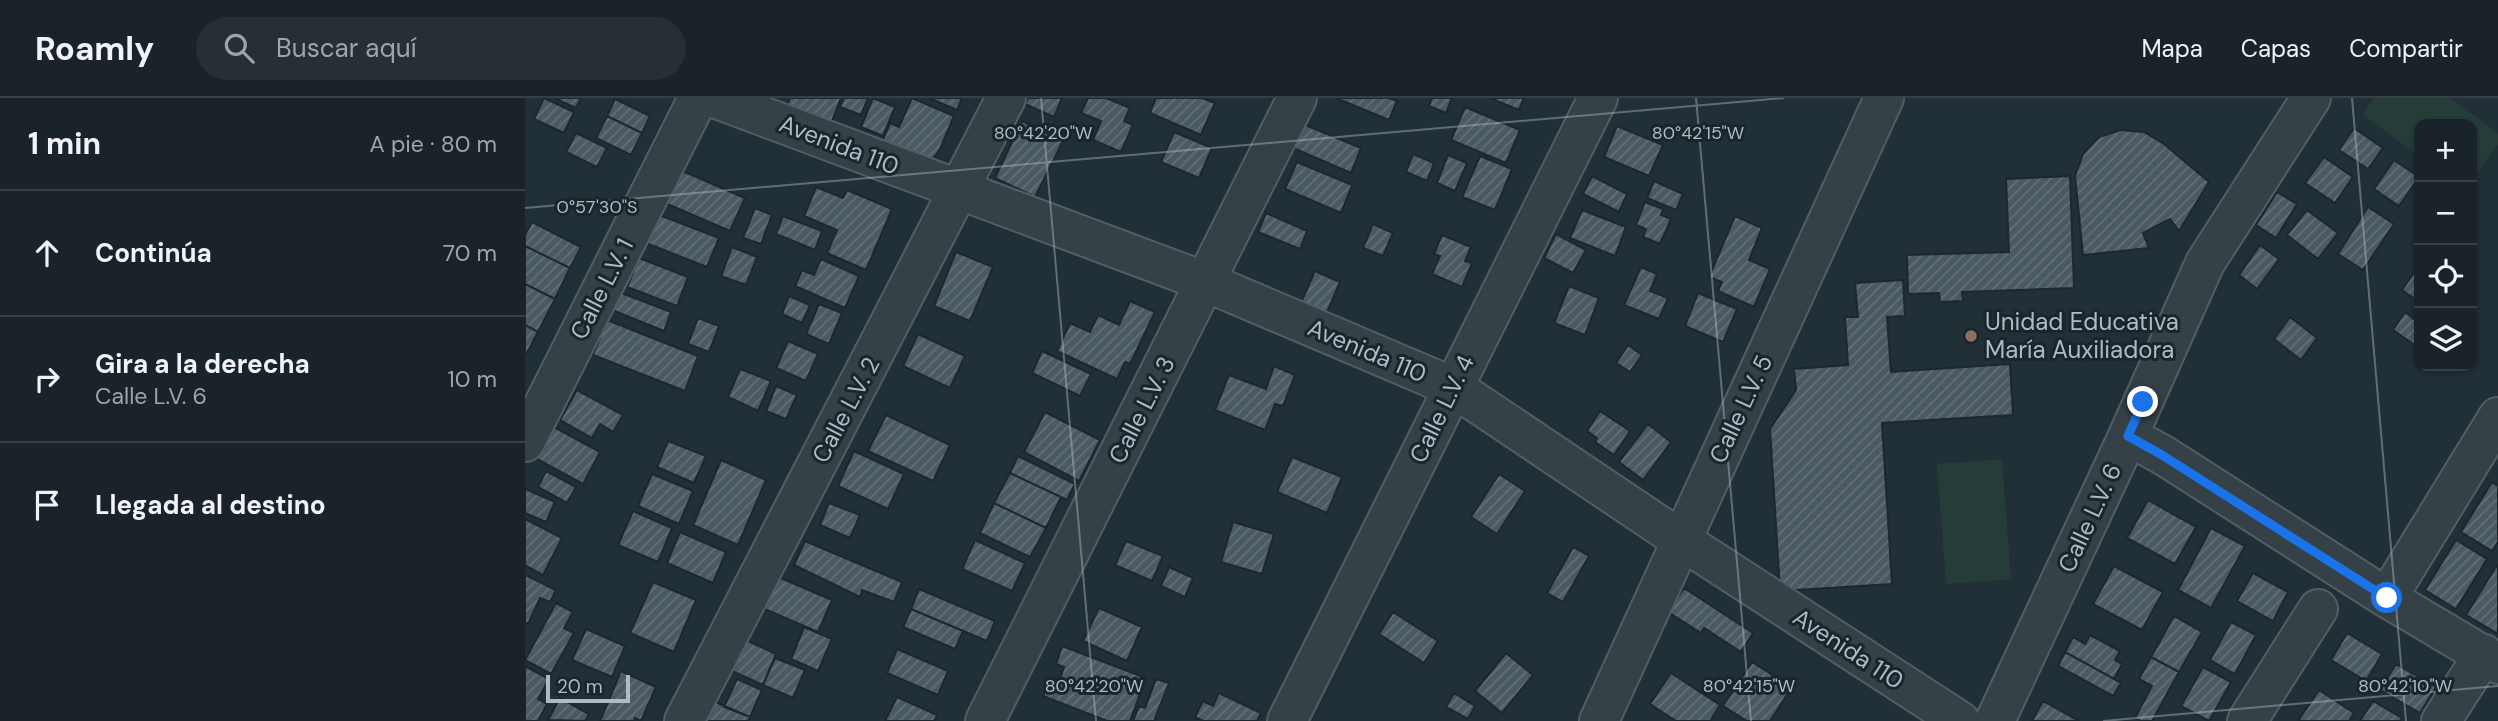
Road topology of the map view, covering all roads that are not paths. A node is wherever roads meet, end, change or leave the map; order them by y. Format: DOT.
graph roads {
  1 [pos="698,98"];
  2 [pos="714,98"];
  3 [pos="1006,98"];
  4 [pos="1297,98"];
  5 [pos="1598,98"];
  6 [pos="1884,98"];
  7 [pos="2311,98"];
  8 [pos="960,190"];
  9 [pos="1206,282"];
  10 [pos="1453,387"];
  11 [pos="2498,418"];
  12 [pos="2128,436"];
  13 [pos="525,442"];
  14 [pos="1681,540"];
  15 [pos="2387,598"];
  16 [pos="2318,609"];
  17 [pos="2491,659"];
  18 [pos="684,721"];
  19 [pos="985,721"];
  20 [pos="1287,721"];
  21 [pos="1599,721"];
  22 [pos="1960,721"];
  23 [pos="1995,721"];
  24 [pos="2248,721"];
  25 [pos="2441,721"];
  1 -- 13 [label="street, Calle L.V. 1"];
  2 -- 8 [label="street, Avenida 110"];
  3 -- 8 [label="street, Calle L.V. 2"];
  4 -- 9 [label="street, Calle L.V. 3"];
  5 -- 10 [label="street, Calle L.V. 4"];
  6 -- 14 [label="street, Calle L.V. 5"];
  7 -- 12 [label="street, Calle L.V. 6"];
  8 -- 9 [label="street, Avenida 110"];
  8 -- 18 [label="street, Calle L.V. 2"];
  9 -- 10 [label="street, Avenida 110"];
  9 -- 19 [label="street, Calle L.V. 3"];
  10 -- 14 [label="street, Avenida 110"];
  10 -- 20 [label="street, Calle L.V. 4"];
  11 -- 15 [label="street"];
  12 -- 15 [label="street"];
  12 -- 23 [label="street, Calle L.V. 6"];
  14 -- 21 [label="street, Calle L.V. 5"];
  14 -- 22 [label="street, Avenida 110"];
  15 -- 17 [label="street"];
  16 -- 24 [label="street"];
  17 -- 25 [label="street"];
}
